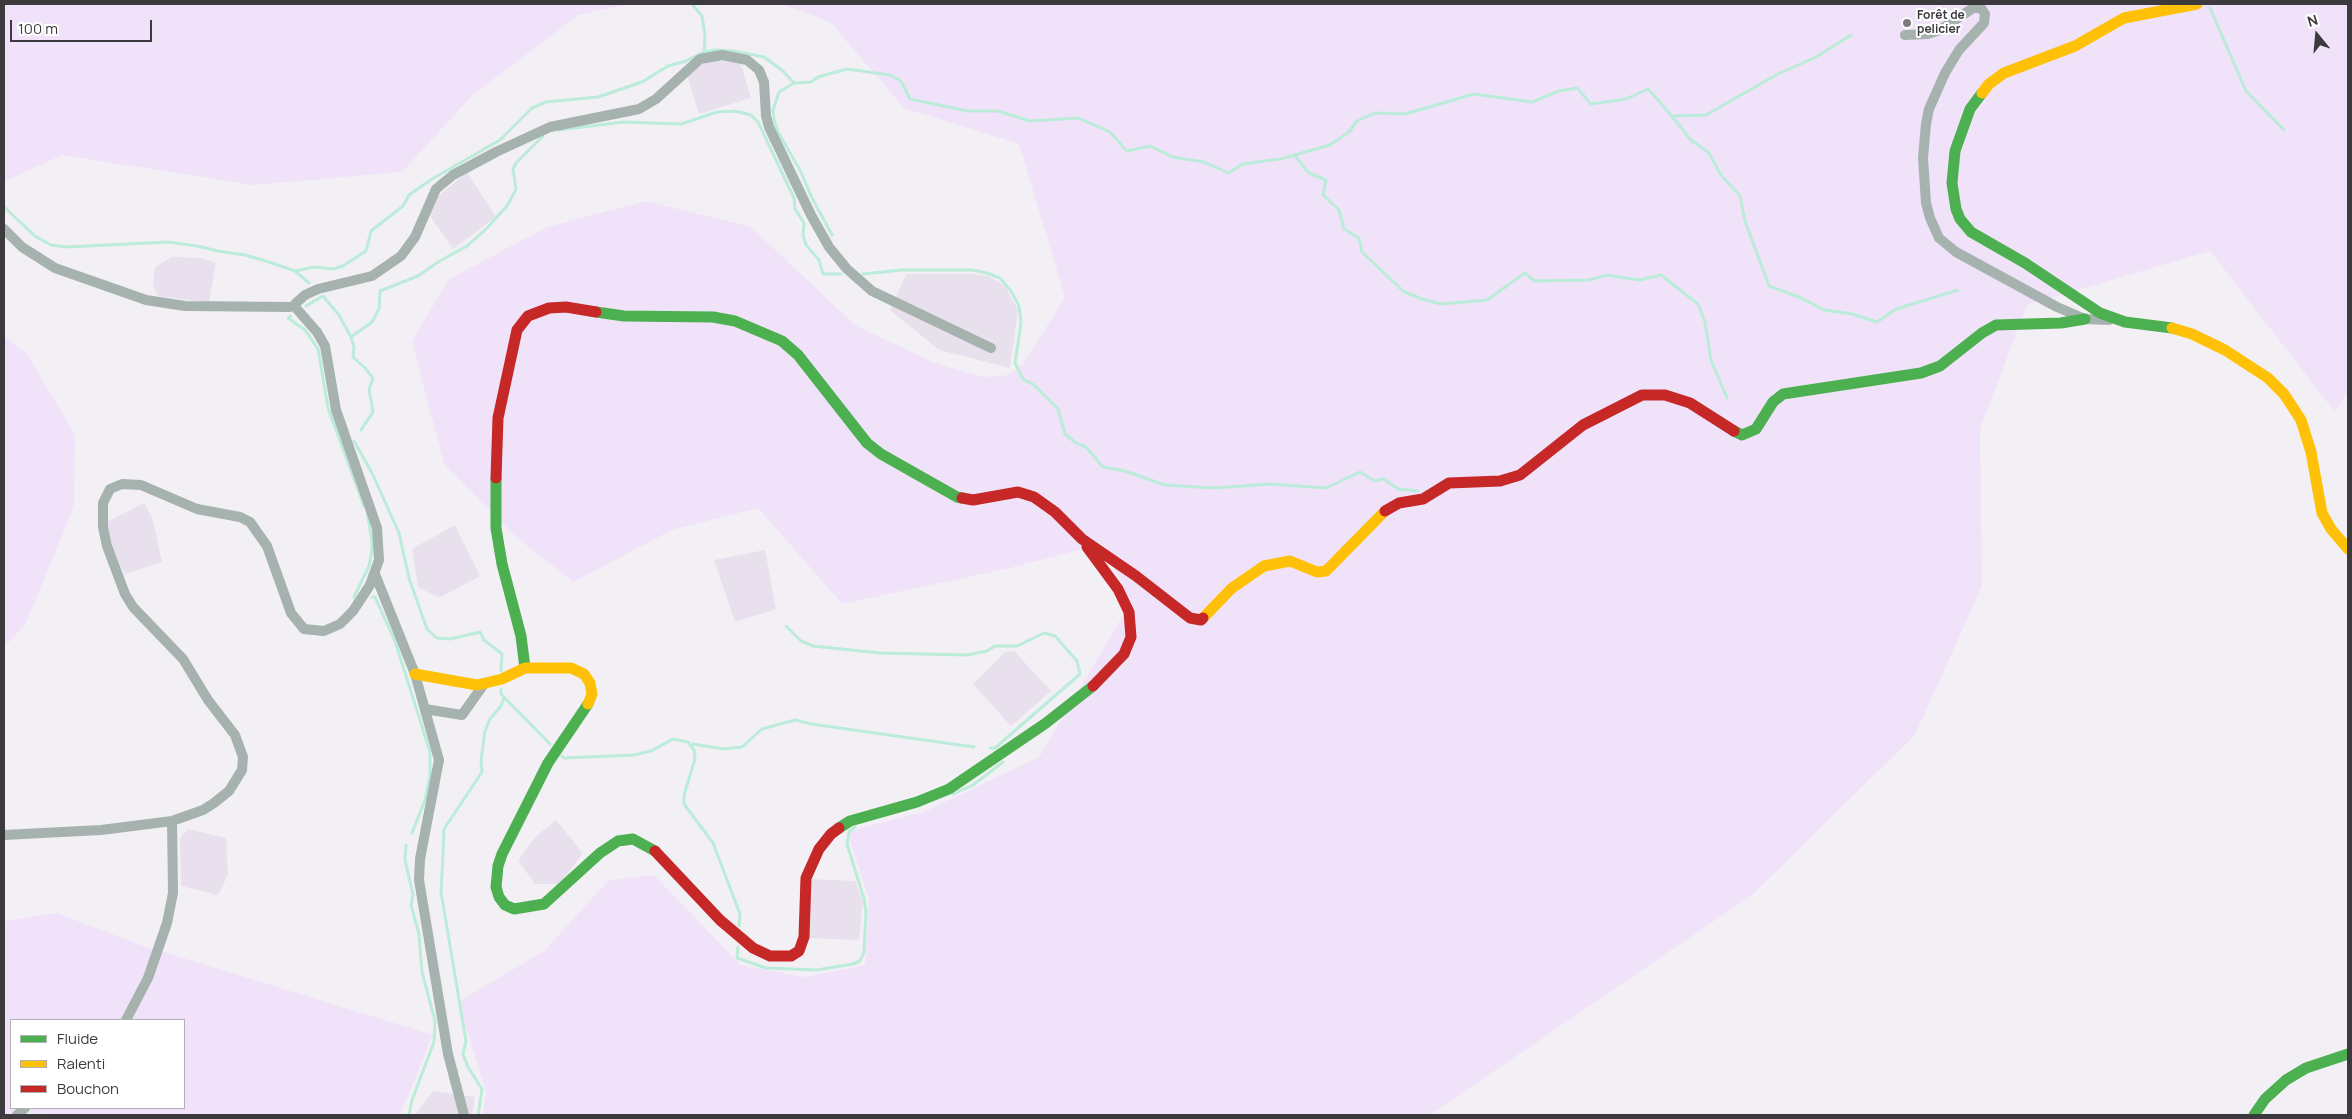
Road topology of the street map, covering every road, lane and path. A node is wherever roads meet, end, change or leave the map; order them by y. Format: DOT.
graph roads {
  1 [pos="2197,4"];
  2 [pos="1905,35"];
  3 [pos="4,229"];
  4 [pos="294,306"];
  5 [pos="2086,319"];
  6 [pos="2113,319"];
  7 [pos="991,348"];
  8 [pos="1082,539"];
  9 [pos="2348,549"];
  10 [pos="375,574"];
  11 [pos="525,668"];
  12 [pos="414,674"];
  13 [pos="484,684"];
  14 [pos="425,709"];
  15 [pos="172,822"];
  16 [pos="4,835"];
  17 [pos="127,1019"];
  18 [pos="2348,1054"];
  19 [pos="464,1115"];
  20 [pos="2254,1115"];
  1 -- 6 [label="street"];
  2 -- 5 [label="street"];
  3 -- 4 [label="street"];
  4 -- 7 [label="street"];
  4 -- 10 [label="street"];
  5 -- 6 [label="street"];
  5 -- 8 [label="street"];
  6 -- 9 [label="street"];
  8 -- 11 [label="street"];
  8 -- 11 [label="street"];
  10 -- 12 [label="street"];
  10 -- 15 [label="street"];
  11 -- 13 [label="street"];
  12 -- 13 [label="street"];
  12 -- 14 [label="street"];
  13 -- 14 [label="street"];
  14 -- 19 [label="street"];
  15 -- 16 [label="street"];
  15 -- 17 [label="street"];
  18 -- 20 [label="street"];
}
